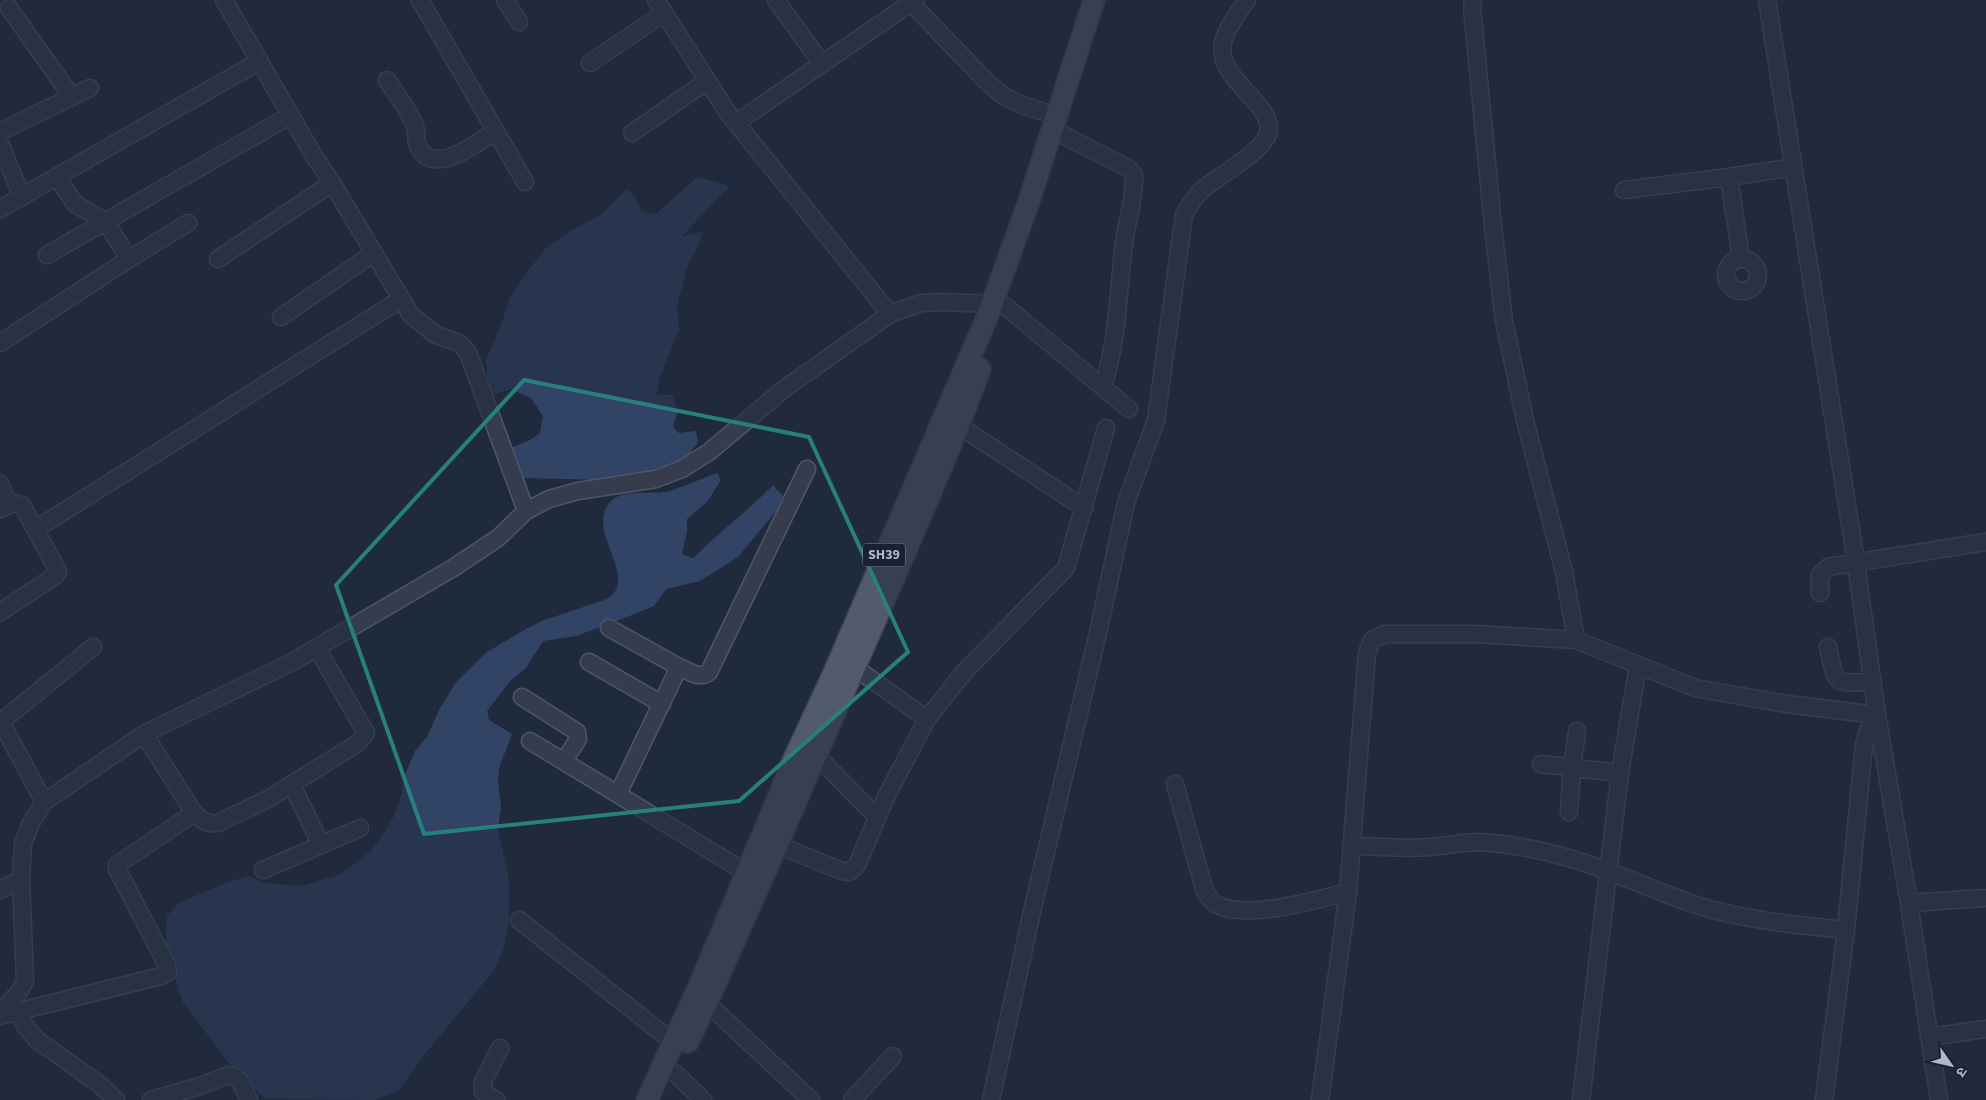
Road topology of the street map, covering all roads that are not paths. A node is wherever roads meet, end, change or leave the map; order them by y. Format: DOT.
graph roads {
  1 [pos="224,0"];
  2 [pos="420,0"];
  3 [pos="505,0"];
  4 [pos="776,0"];
  5 [pos="1094,0"];
  6 [pos="1108,0"];
  7 [pos="1247,0"];
  8 [pos="1473,0"];
  9 [pos="1767,0"];
  10 [pos="913,2"];
  11 [pos="660,6"];
  12 [pos="4,7"];
  13 [pos="519,22"];
  14 [pos="260,62"];
  15 [pos="590,63"];
  16 [pos="822,64"];
  17 [pos="387,80"];
  18 [pos="707,80"];
  19 [pos="90,88"];
  20 [pos="72,96"];
  21 [pos="290,115"];
  22 [pos="736,123"];
  23 [pos="1060,126"];
  24 [pos="496,131"];
  25 [pos="0,132"];
  26 [pos="632,133"];
  27 [pos="0,143"];
  28 [pos="1793,167"];
  29 [pos="57,177"];
  30 [pos="1728,177"];
  31 [pos="525,182"];
  32 [pos="332,183"];
  33 [pos="1624,190"];
  34 [pos="22,197"];
  35 [pos="0,209"];
  36 [pos="103,221"];
  37 [pos="188,223"];
  38 [pos="374,253"];
  39 [pos="47,255"];
  40 [pos="129,259"];
  41 [pos="218,259"];
  42 [pos="1741,259"];
  43 [pos="401,299"];
  44 [pos="998,304"];
  45 [pos="890,314"];
  46 [pos="282,316"];
  47 [pos="0,343"];
  48 [pos="1103,387"];
  49 [pos="1129,409"];
  50 [pos="958,426"];
  51 [pos="1106,428"];
  52 [pos="807,469"];
  53 [pos="0,484"];
  54 [pos="4,507"];
  55 [pos="1084,508"];
  56 [pos="526,511"];
  57 [pos="36,529"];
  58 [pos="1986,542"];
  59 [pos="1855,562"];
  60 [pos="1820,592"];
  61 [pos="0,612"];
  62 [pos="610,628"];
  63 [pos="1576,640"];
  64 [pos="93,647"];
  65 [pos="1828,647"];
  66 [pos="317,648"];
  67 [pos="589,662"];
  68 [pos="1638,666"];
  69 [pos="680,667"];
  70 [pos="854,667"];
  71 [pos="1873,682"];
  72 [pos="522,697"];
  73 [pos="662,704"];
  74 [pos="1877,714"];
  75 [pos="927,719"];
  76 [pos="2,727"];
  77 [pos="1577,731"];
  78 [pos="144,734"];
  79 [pos="530,740"];
  80 [pos="816,755"];
  81 [pos="564,761"];
  82 [pos="1541,764"];
  83 [pos="1572,767"];
  84 [pos="1620,772"];
  85 [pos="1175,784"];
  86 [pos="292,785"];
  87 [pos="618,794"];
  88 [pos="44,802"];
  89 [pos="1570,812"];
  90 [pos="194,813"];
  91 [pos="877,817"];
  92 [pos="360,828"];
  93 [pos="769,841"];
  94 [pos="321,845"];
  95 [pos="1351,845"];
  96 [pos="263,870"];
  97 [pos="1609,870"];
  98 [pos="747,873"];
  99 [pos="21,879"];
  100 [pos="0,890"];
  101 [pos="1348,892"];
  102 [pos="1984,898"];
  103 [pos="1909,903"];
  104 [pos="519,920"];
  105 [pos="1846,930"];
  106 [pos="707,1003"];
  107 [pos="18,1011"];
  108 [pos="0,1014"];
  109 [pos="1986,1029"];
  110 [pos="1929,1037"];
  111 [pos="673,1042"];
  112 [pos="500,1048"];
  113 [pos="893,1056"];
  114 [pos="675,1073"];
  115 [pos="116,1100"];
  116 [pos="151,1100"];
  117 [pos="249,1100"];
  118 [pos="496,1100"];
  119 [pos="647,1100"];
  120 [pos="663,1100"];
  121 [pos="703,1100"];
  122 [pos="811,1100"];
  123 [pos="852,1100"];
  124 [pos="991,1100"];
  125 [pos="1320,1100"];
  126 [pos="1581,1100"];
  127 [pos="1824,1100"];
  128 [pos="1939,1100"];
  1 -- 14 [label="street"];
  2 -- 24 [label="street"];
  3 -- 13 [label="street"];
  4 -- 16 [label="street"];
  5 -- 23 [label="main road, SH39"];
  6 -- 23 [label="main road, SH39"];
  7 -- 124 [label="street"];
  8 -- 63 [label="street"];
  9 -- 28 [label="street"];
  10 -- 16 [label="street"];
  10 -- 23 [label="street"];
  11 -- 15 [label="street"];
  11 -- 18 [label="street"];
  12 -- 20 [label="street"];
  14 -- 21 [label="street"];
  14 -- 29 [label="street"];
  16 -- 22 [label="street"];
  17 -- 24 [label="street"];
  18 -- 22 [label="street"];
  18 -- 26 [label="street"];
  19 -- 20 [label="street"];
  20 -- 25 [label="street"];
  21 -- 32 [label="street"];
  21 -- 36 [label="street"];
  22 -- 45 [label="street"];
  23 -- 44 [label="main road, SH39"];
  23 -- 48 [label="street"];
  24 -- 31 [label="street"];
  27 -- 34 [label="street"];
  28 -- 30 [label="street"];
  28 -- 59 [label="street"];
  29 -- 34 [label="street"];
  29 -- 36 [label="street"];
  30 -- 33 [label="street"];
  30 -- 42 [label="street"];
  32 -- 38 [label="street"];
  32 -- 41 [label="street"];
  34 -- 35 [label="street"];
  36 -- 39 [label="street"];
  36 -- 40 [label="street"];
  37 -- 40 [label="street"];
  38 -- 43 [label="street"];
  38 -- 46 [label="street"];
  40 -- 47 [label="street"];
  43 -- 56 [label="street"];
  43 -- 57 [label="street"];
  44 -- 45 [label="street"];
  44 -- 48 [label="street"];
  44 -- 50 [label="main road, SH39"];
  44 -- 93 [label="main road, SH39"];
  45 -- 56 [label="street"];
  48 -- 49 [label="street"];
  50 -- 55 [label="street"];
  50 -- 70 [label="main road, SH39"];
  51 -- 55 [label="street"];
  52 -- 69 [label="street"];
  53 -- 54 [label="street"];
  54 -- 57 [label="street"];
  55 -- 75 [label="street"];
  56 -- 66 [label="street"];
  57 -- 61 [label="street"];
  58 -- 59 [label="street"];
  59 -- 60 [label="street"];
  59 -- 71 [label="street"];
  62 -- 69 [label="street"];
  63 -- 68 [label="street"];
  63 -- 95 [label="street"];
  64 -- 76 [label="street"];
  65 -- 71 [label="street"];
  66 -- 78 [label="street"];
  66 -- 86 [label="street"];
  67 -- 73 [label="street"];
  68 -- 74 [label="street"];
  68 -- 84 [label="street"];
  69 -- 73 [label="street"];
  70 -- 75 [label="street"];
  70 -- 80 [label="main road, SH39"];
  71 -- 74 [label="street"];
  72 -- 81 [label="street"];
  73 -- 87 [label="street"];
  74 -- 103 [label="street"];
  74 -- 105 [label="street"];
  75 -- 91 [label="street"];
  76 -- 88 [label="street"];
  77 -- 83 [label="street"];
  78 -- 88 [label="street"];
  78 -- 90 [label="street"];
  79 -- 81 [label="street"];
  80 -- 91 [label="street"];
  80 -- 93 [label="main road, SH39"];
  81 -- 87 [label="street"];
  82 -- 83 [label="street"];
  83 -- 84 [label="street"];
  83 -- 89 [label="street"];
  84 -- 97 [label="street"];
  85 -- 101 [label="street"];
  86 -- 90 [label="street"];
  86 -- 94 [label="street"];
  87 -- 98 [label="street"];
  88 -- 99 [label="street"];
  90 -- 107 [label="street"];
  91 -- 93 [label="street"];
  92 -- 94 [label="street"];
  93 -- 98 [label="main road, SH39"];
  93 -- 106 [label="main road, SH39"];
  94 -- 96 [label="street"];
  95 -- 97 [label="street"];
  95 -- 101 [label="street"];
  97 -- 105 [label="street"];
  97 -- 126 [label="street"];
  98 -- 111 [label="main road, SH39"];
  99 -- 100 [label="street"];
  99 -- 108 [label="street"];
  101 -- 125 [label="street"];
  102 -- 103 [label="street"];
  103 -- 110 [label="street"];
  104 -- 111 [label="street"];
  105 -- 127 [label="street"];
  106 -- 114 [label="main road, SH39"];
  106 -- 122 [label="street"];
  107 -- 108 [label="street"];
  107 -- 115 [label="street"];
  109 -- 110 [label="street"];
  110 -- 128 [label="street"];
  111 -- 119 [label="main road, SH39"];
  112 -- 118 [label="street"];
  113 -- 123 [label="street"];
  114 -- 120 [label="main road, SH39"];
  114 -- 121 [label="street"];
  116 -- 117 [label="street"];
}
